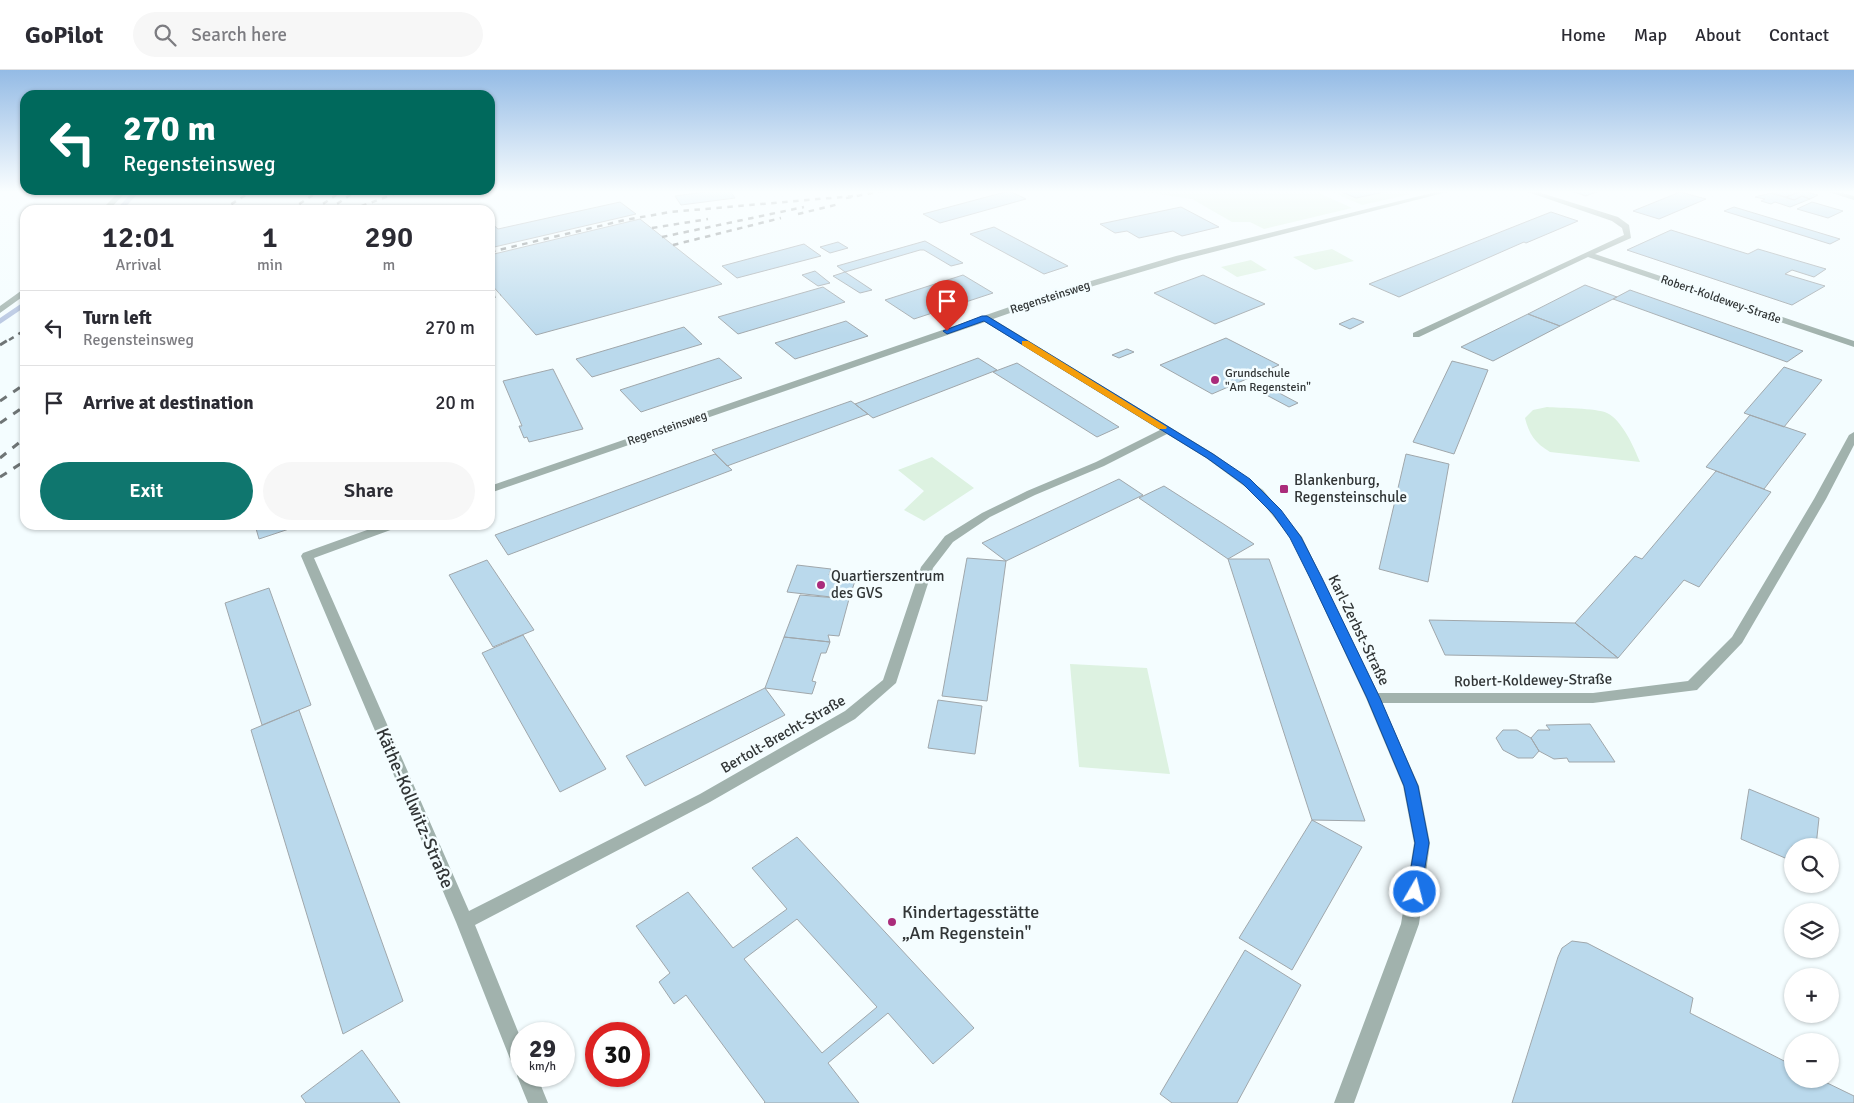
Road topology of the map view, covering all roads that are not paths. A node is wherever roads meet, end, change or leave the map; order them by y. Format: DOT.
graph roads {
  1 [pos="1254,239"];
  2 [pos="1621,239"];
  3 [pos="1589,255"];
  4 [pos="20,294"];
  5 [pos="0,310"];
  6 [pos="984,318"];
  7 [pos="1416,335"];
  8 [pos="1854,344"];
  9 [pos="1168,430"];
  10 [pos="1854,434"];
  11 [pos="495,488"];
  12 [pos="378,530"];
  13 [pos="1374,698"];
  14 [pos="465,922"];
  15 [pos="510,1034"];
  16 [pos="531,1087"];
  17 [pos="538,1103"];
  18 [pos="1344,1103"];
  1 -- 6 [label="street, Regensteinsweg"];
  2 -- 3 [label="street"];
  3 -- 7 [label="street"];
  3 -- 8 [label="street, Robert-Koldewey-Straße"];
  4 -- 5 [label="street"];
  6 -- 9 [label="street, Karl-Zerbst-Straße"];
  6 -- 11 [label="street, Regensteinsweg"];
  9 -- 13 [label="street, Karl-Zerbst-Straße"];
  9 -- 14 [label="street, Bertolt-Brecht-Straße"];
  10 -- 13 [label="street, Robert-Koldewey-Straße"];
  12 -- 14 [label="street, Käthe-Kollwitz-Straße"];
  13 -- 18 [label="street, Karl-Zerbst-Straße"];
  14 -- 15 [label="street, Käthe-Kollwitz-Straße"];
  16 -- 17 [label="street"];
}
